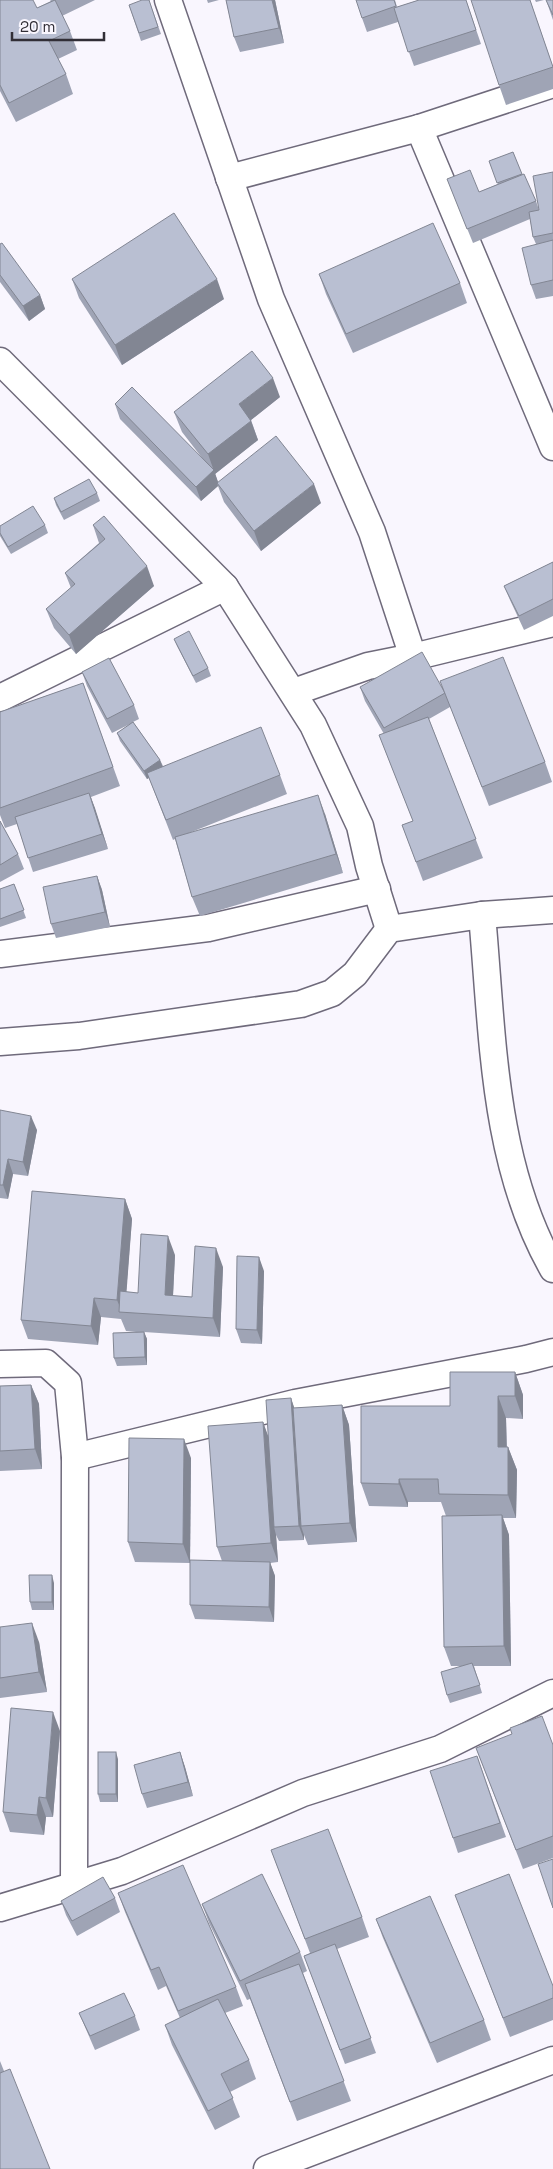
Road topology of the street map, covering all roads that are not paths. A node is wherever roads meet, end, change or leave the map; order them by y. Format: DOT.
graph roads {
  1 [pos="168,0"];
  2 [pos="553,84"];
  3 [pos="419,128"];
  4 [pos="229,178"];
  5 [pos="0,361"];
  6 [pos="553,448"];
  7 [pos="225,587"];
  8 [pos="553,623"];
  9 [pos="412,658"];
  10 [pos="294,692"];
  11 [pos="0,698"];
  12 [pos="377,889"];
  13 [pos="553,910"];
  14 [pos="482,915"];
  15 [pos="389,930"];
  16 [pos="0,954"];
  17 [pos="0,1042"];
  18 [pos="553,1269"];
  19 [pos="553,1352"];
  20 [pos="0,1364"];
  21 [pos="75,1457"];
  22 [pos="553,1693"];
  23 [pos="74,1885"];
  24 [pos="0,1908"];
  25 [pos="553,2060"];
  26 [pos="267,2169"];
  1 -- 4 [label="street"];
  2 -- 3 [label="street"];
  3 -- 4 [label="street"];
  3 -- 6 [label="street"];
  4 -- 9 [label="street"];
  5 -- 7 [label="street"];
  7 -- 10 [label="street"];
  7 -- 11 [label="street"];
  8 -- 9 [label="street"];
  9 -- 10 [label="street"];
  10 -- 12 [label="street"];
  12 -- 15 [label="street"];
  12 -- 16 [label="street"];
  13 -- 14 [label="street"];
  14 -- 15 [label="street"];
  14 -- 18 [label="street"];
  15 -- 17 [label="street"];
  19 -- 21 [label="street"];
  20 -- 21 [label="street"];
  21 -- 23 [label="street"];
  22 -- 23 [label="street"];
  23 -- 24 [label="street"];
  25 -- 26 [label="street"];
}
